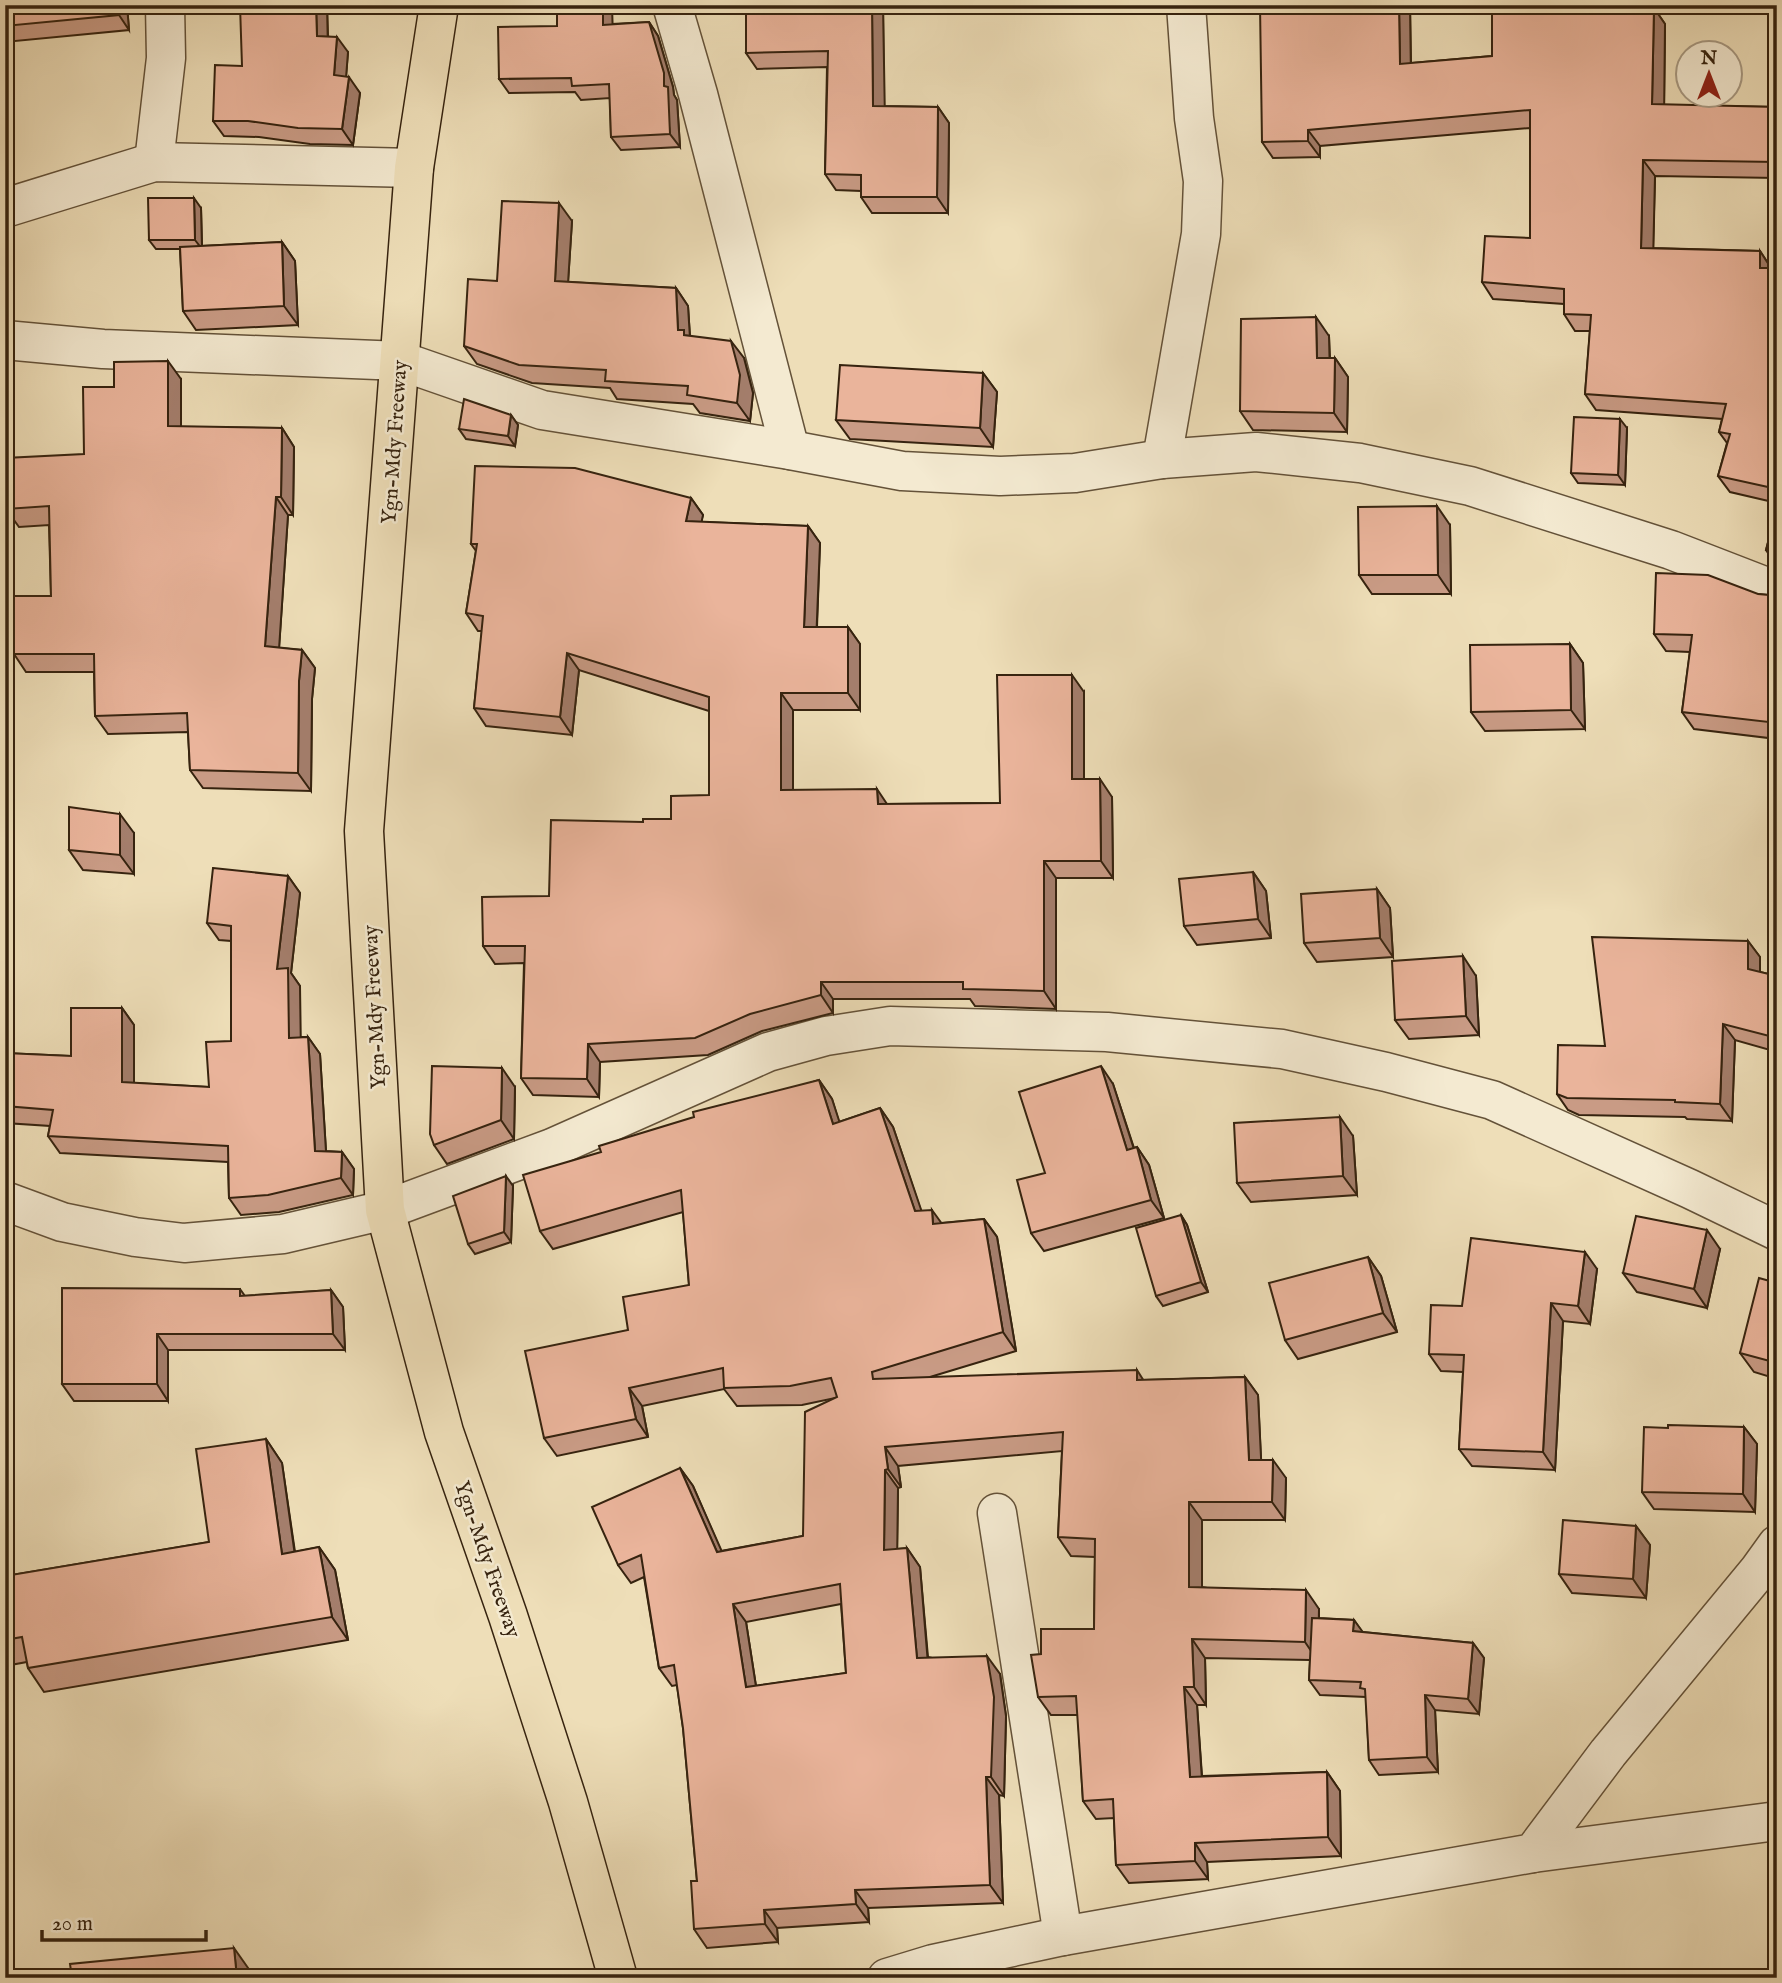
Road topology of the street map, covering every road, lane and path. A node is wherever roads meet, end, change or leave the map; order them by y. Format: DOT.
graph roads {
  1 [pos="165,5"];
  2 [pos="439,5"];
  3 [pos="672,5"];
  4 [pos="1186,5"];
  5 [pos="154,162"];
  6 [pos="414,168"];
  7 [pos="5,208"];
  8 [pos="5,340"];
  9 [pos="401,361"];
  10 [pos="790,450"];
  11 [pos="1162,459"];
  12 [pos="1777,591"];
  13 [pos="5,1201"];
  14 [pos="385,1210"];
  15 [pos="1777,1231"];
  16 [pos="998,1513"];
  17 [pos="1777,1545"];
  18 [pos="1777,1821"];
  19 [pos="1533,1853"];
  20 [pos="1063,1936"];
  21 [pos="622,1976"];
  22 [pos="887,1978"];
  1 -- 5 [label="street"];
  2 -- 6 [label="main road, Ygn-Mdy Freeway"];
  3 -- 10 [label="street"];
  4 -- 11 [label="street"];
  5 -- 6 [label="street"];
  5 -- 7 [label="street"];
  6 -- 9 [label="main road, Ygn-Mdy Freeway"];
  8 -- 9 [label="street"];
  9 -- 10 [label="street"];
  9 -- 14 [label="main road, Ygn-Mdy Freeway"];
  10 -- 11 [label="street"];
  11 -- 12 [label="street"];
  13 -- 14 [label="street"];
  14 -- 15 [label="street"];
  14 -- 21 [label="main road, Ygn-Mdy Freeway"];
  16 -- 20 [label="street"];
  17 -- 19 [label="street"];
  18 -- 19 [label="street"];
  19 -- 20 [label="street"];
  20 -- 22 [label="street"];
}
